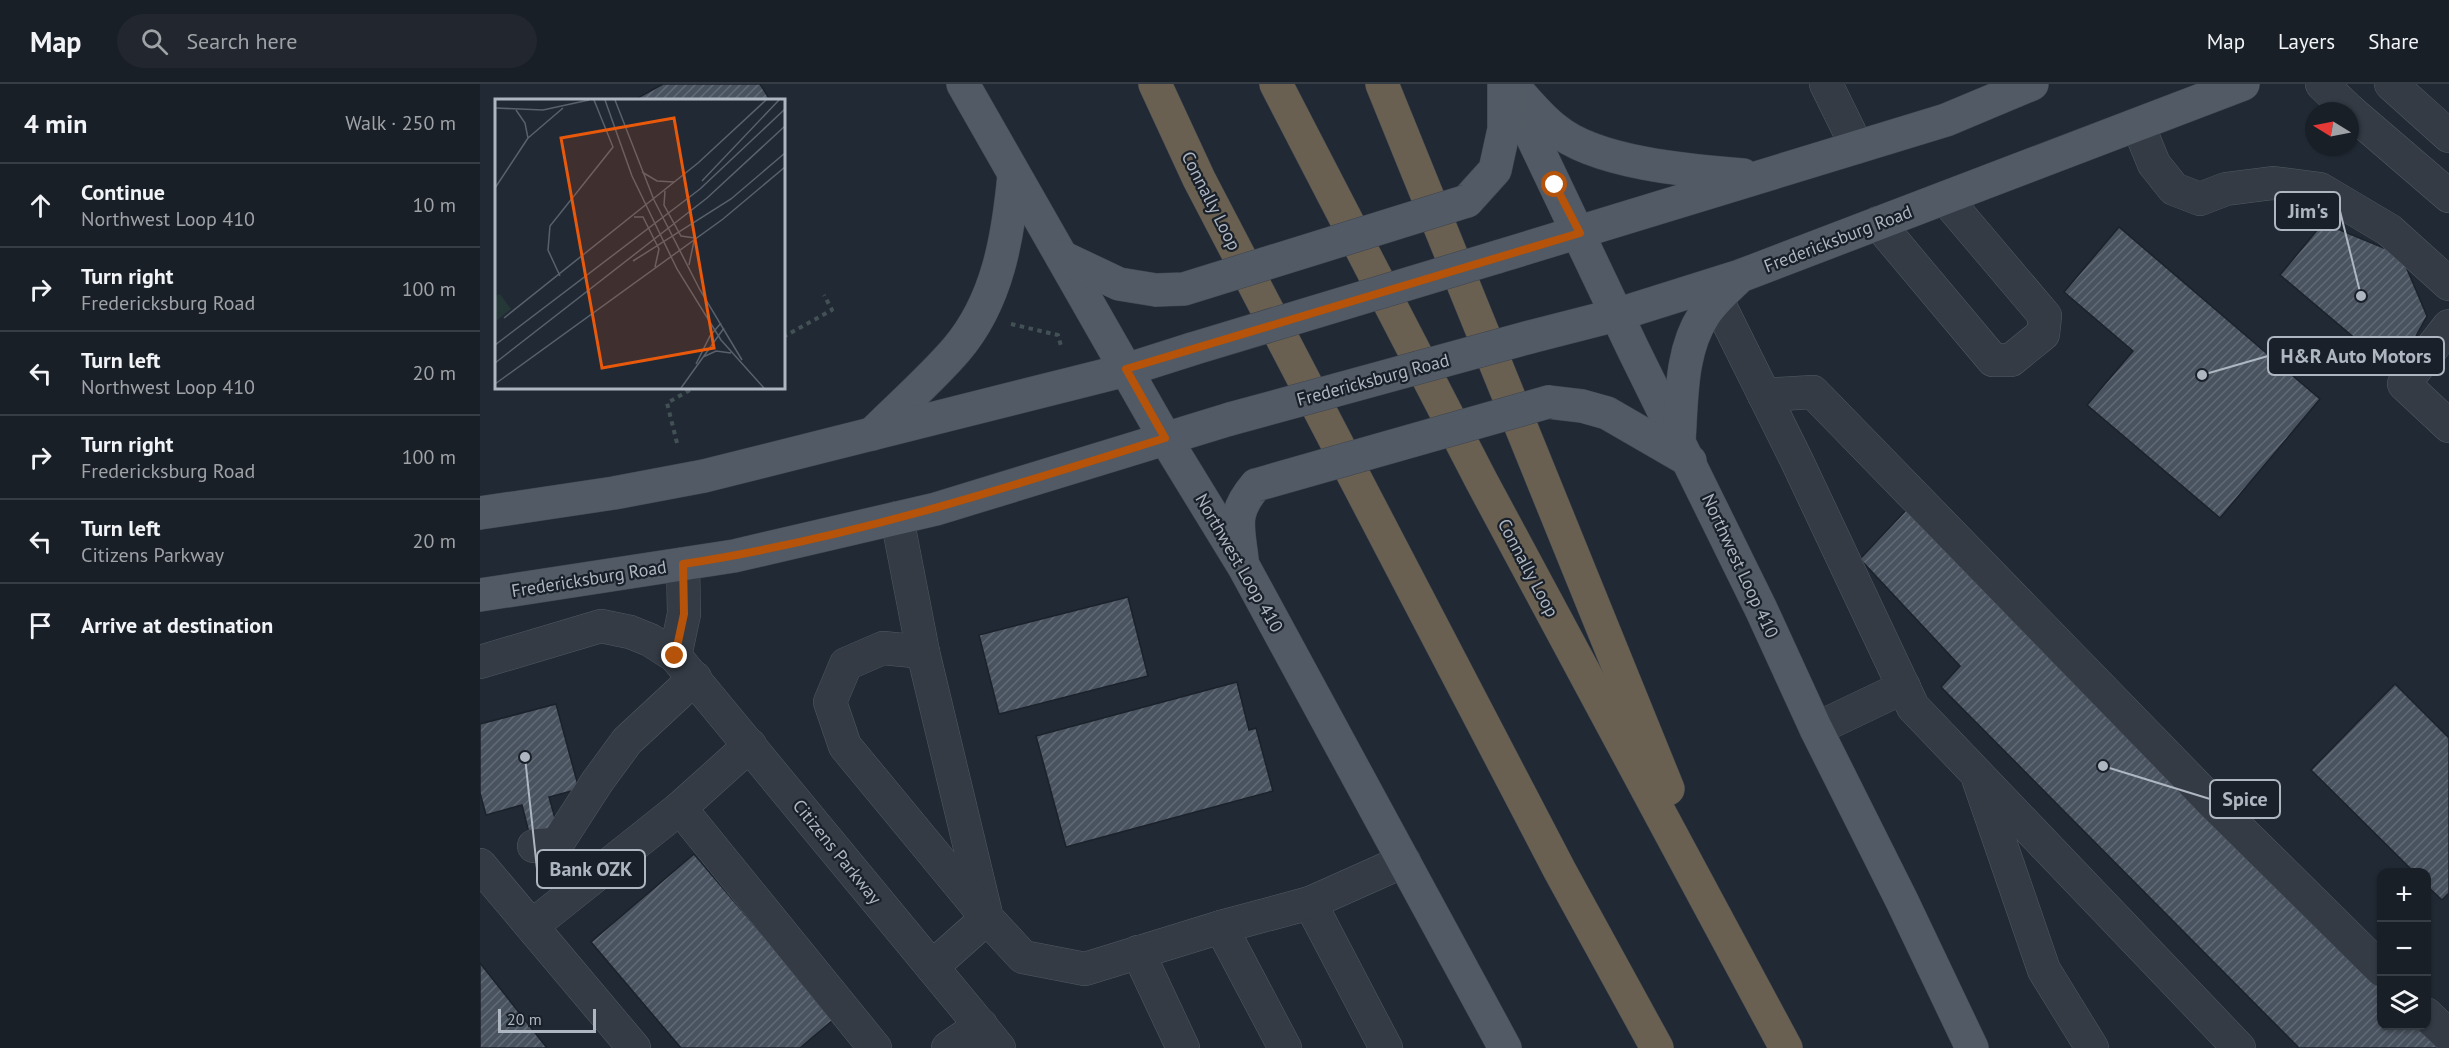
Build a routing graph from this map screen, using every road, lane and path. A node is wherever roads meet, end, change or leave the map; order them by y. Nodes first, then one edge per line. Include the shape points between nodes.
1 (963, 84) edge
2 (1135, 84) edge
3 (1155, 84) edge
4 (1276, 84) edge
5 (1382, 84) edge
6 (1507, 84) edge
7 (1826, 84) edge
8 (2032, 84) edge
9 (2243, 84) edge
10 (2322, 84) edge
11 (2391, 84) edge
12 (2341, 102) edge
13 (2359, 119) edge
14 (2138, 125) junction
15 (2449, 136) edge
16 (1857, 147) junction
17 (1014, 175) junction
18 (1760, 177) junction
19 (1199, 179) junction
20 (2449, 196) edge
21 (1945, 198) junction
22 (1878, 223) junction
23 (1580, 233) junction
24 (1062, 257) junction
25 (1740, 276) junction
26 (2449, 284) edge
27 (824, 295) dead end
28 (1717, 300) junction
29 (1616, 315) junction
30 (1004, 322) dead end
31 (2449, 326) edge
32 (1064, 330) dead end
33 (1058, 335) junction
34 (784, 336) edge
35 (1061, 346) dead end
36 (1126, 369) junction
37 (693, 388) edge
38 (1764, 395) junction
39 (2449, 426) edge
40 (872, 434) junction
41 (1165, 438) junction
42 (677, 443) dead end
43 (1685, 451) junction
44 (480, 513) edge
45 (897, 518) junction
46 (683, 564) junction
47 (1244, 567) junction
48 (480, 595) edge
49 (923, 652) junction
50 (480, 662) edge
51 (685, 667) junction
52 (1904, 687) junction
53 (1816, 729) junction
54 (750, 745) junction
55 (1976, 772) junction
56 (680, 808) junction
57 (534, 846) dead end
58 (1404, 861) junction
59 (480, 865) edge
60 (1310, 903) junction
61 (987, 918) junction
62 (532, 926) junction
63 (1221, 927) junction
64 (1734, 951) junction
65 (1138, 952) junction
66 (2377, 965) edge
67 (932, 966) junction
68 (2431, 1018) edge
69 (990, 1036) edge
70 (2449, 1036) edge
71 (634, 1048) edge
72 (875, 1048) edge
73 (948, 1048) edge
74 (1183, 1048) edge
75 (1285, 1048) edge
76 (1386, 1048) edge
77 (1505, 1048) edge
78 (1657, 1048) edge
79 (1786, 1048) edge
80 (1972, 1048) edge
81 (2092, 1048) edge
82 (2239, 1048) edge

1 - 17 main road, Northwest Loop 410
2 - 19 highway
3 - 19 highway, Connally Loop
4 - 64 highway, Connally Loop via 1482,482
5 - 64 highway
6 - 18 main road via 1556,130 1585,147 1691,171
6 - 23 main road, Northwest Loop 410
6 - 24 main road, bridge via 1504,129 1495,170 1467,201 1184,289 1141,290
7 - 16 street
8 - 16 main road via 1946,120
9 - 14 main road, Fredericksburg Road
10 - 12 street
11 - 15 street
13 - 20 street
14 - 21 main road, Fredericksburg Road
14 - 26 street via 2154,165 2174,189 2200,199 2226,189 2273,183 2319,189 2389,230
16 - 18 main road
17 - 24 main road, Northwest Loop 410
17 - 40 main road via 1009,231 997,276 977,318 958,348
18 - 23 main road
19 - 78 highway, Connally Loop via 1554,860
21 - 22 main road, Fredericksburg Road
21 - 22 street via 2045,316 2043,334 2011,360 1993,360
22 - 25 main road, Fredericksburg Road
23 - 29 main road, Northwest Loop 410
23 - 36 main road, bridge
24 - 36 main road, Northwest Loop 410
25 - 28 main road
25 - 29 main road, Fredericksburg Road
27 - 34 path via 831,310
28 - 38 street
28 - 43 main road via 1704,315 1686,363
29 - 41 main road, Fredericksburg Road, bridge
29 - 43 main road, Northwest Loop 410
30 - 33 path
31 - 39 street via 2404,384
32 - 33 path
33 - 35 path
36 - 40 main road
36 - 41 main road, Northwest Loop 410
37 - 42 path via 667,403
38 - 52 street
38 - 66 street via 1813,392 2214,804
40 - 44 main road via 704,476 614,494
41 - 45 main road, Fredericksburg Road
41 - 47 main road, Northwest Loop 410
43 - 47 main road, bridge via 1607,413 1548,402 1256,485 1241,503 1237,523
43 - 53 main road, Northwest Loop 410
45 - 46 main road, Fredericksburg Road
45 - 49 street
46 - 48 main road, Fredericksburg Road
46 - 51 street
47 - 58 main road, Northwest Loop 410
49 - 61 street
49 - 61 street via 884,648 846,664 830,702 845,746
50 - 51 street, Citizens Parkway via 601,626 650,640
51 - 54 street, Citizens Parkway
51 - 57 street via 597,782 557,844
52 - 53 street
52 - 55 street via 1912,706
53 - 80 main road, Northwest Loop 410
54 - 56 street
54 - 67 street, Citizens Parkway
55 - 81 street via 2044,970
55 - 82 street
56 - 62 street
56 - 72 street
58 - 60 street
58 - 77 main road, Northwest Loop 410
59 - 62 street
60 - 63 street
60 - 76 street
61 - 65 street via 1023,957 1085,969
61 - 67 street
62 - 71 street
63 - 65 street
63 - 75 street
64 - 79 highway, Connally Loop
65 - 74 street
67 - 69 street, Citizens Parkway
68 - 70 street
69 - 73 street

